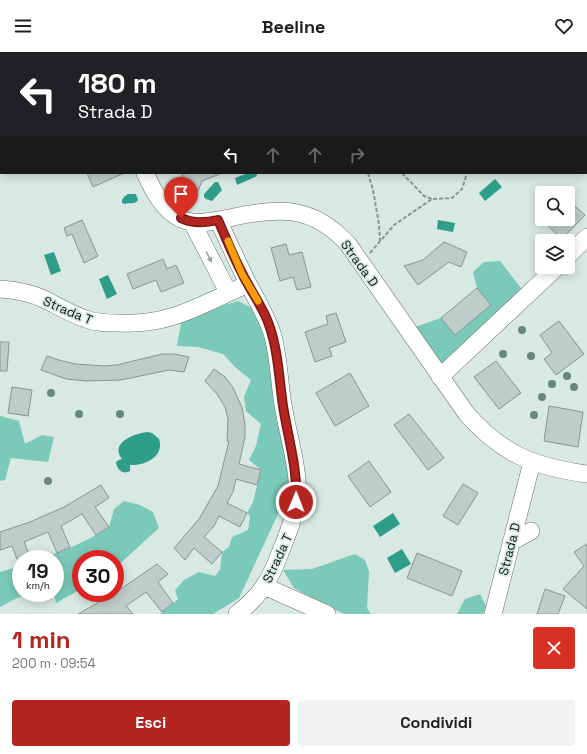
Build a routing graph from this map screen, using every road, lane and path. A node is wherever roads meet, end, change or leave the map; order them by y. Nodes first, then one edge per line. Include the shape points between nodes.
1 (145, 174) edge
2 (368, 174) edge
3 (403, 174) edge
4 (467, 174) edge
5 (432, 199) junction
6 (218, 220) junction
7 (192, 222) junction
8 (587, 237) edge
9 (380, 242) junction
10 (575, 249) edge
11 (360, 261) junction
12 (550, 274) edge
13 (248, 284) junction
14 (0, 289) edge
15 (228, 292) junction
16 (440, 377) junction
17 (532, 462) junction
18 (587, 474) edge
19 (531, 531) dead end
20 (511, 542) junction
21 (264, 586) junction
22 (237, 614) edge
23 (327, 614) edge
24 (493, 614) edge

1 - 7 street, Strada D via 162,203 177,216
2 - 9 path via 374,190
3 - 5 path via 424,196
4 - 5 path via 462,189 452,198
5 - 9 path via 394,225
6 - 7 street, Strada D
6 - 11 street, Strada D via 262,211 279,210 302,214 334,230
6 - 13 street, Strada T
7 -> 15 street
8 - 10 street
9 - 11 path
11 - 16 street, Strada D
12 - 16 street
13 - 15 street, Strada T
13 - 21 street, Strada T via 272,334 297,479 292,525
14 - 15 street, Strada T via 32,295 87,320 123,324 166,319 188,312
16 - 17 street, Strada D via 466,413 486,434 511,452
17 - 18 street, Strada D via 550,468
17 - 20 street, Strada D
19 - 20 street
20 - 24 street, Strada D
21 - 22 street, Strada T
21 - 23 street

